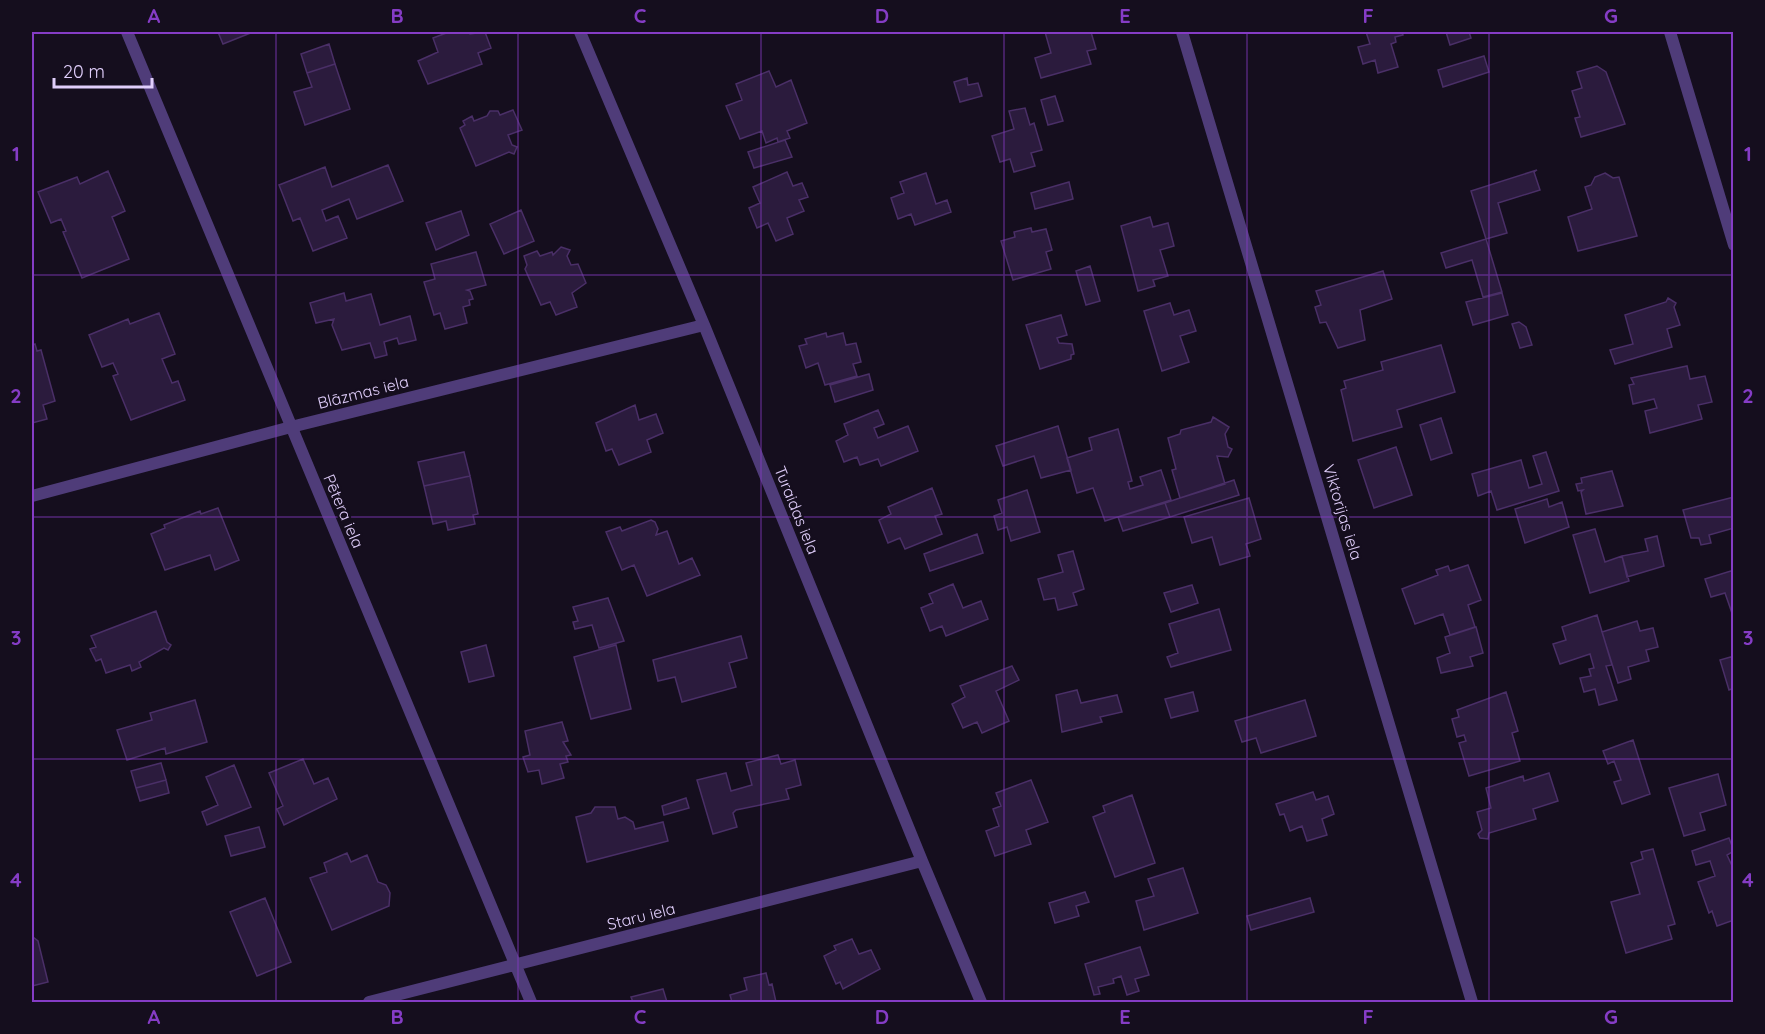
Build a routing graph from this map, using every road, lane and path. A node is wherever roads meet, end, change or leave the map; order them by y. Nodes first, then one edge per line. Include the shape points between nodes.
1 (127, 32) edge
2 (580, 32) edge
3 (1182, 32) edge
4 (1670, 32) edge
5 (1734, 245) edge
6 (704, 325) junction
7 (291, 427) junction
8 (32, 496) edge
9 (922, 861) junction
10 (514, 966) junction
11 (369, 1002) edge
12 (531, 1002) edge
13 (981, 1002) edge
14 (1473, 1002) edge

1 - 7 street, Pētera iela
2 - 6 street, Turaidas iela
3 - 14 street, Viktorijas iela
4 - 5 street
6 - 7 street, Blāzmas iela
6 - 9 street, Turaidas iela
7 - 8 street, Blāzmas iela
7 - 10 street, Pētera iela
9 - 10 street, Staru iela
9 - 13 street, Turaidas iela
10 - 11 street, Staru iela
10 - 12 street, Pētera iela

